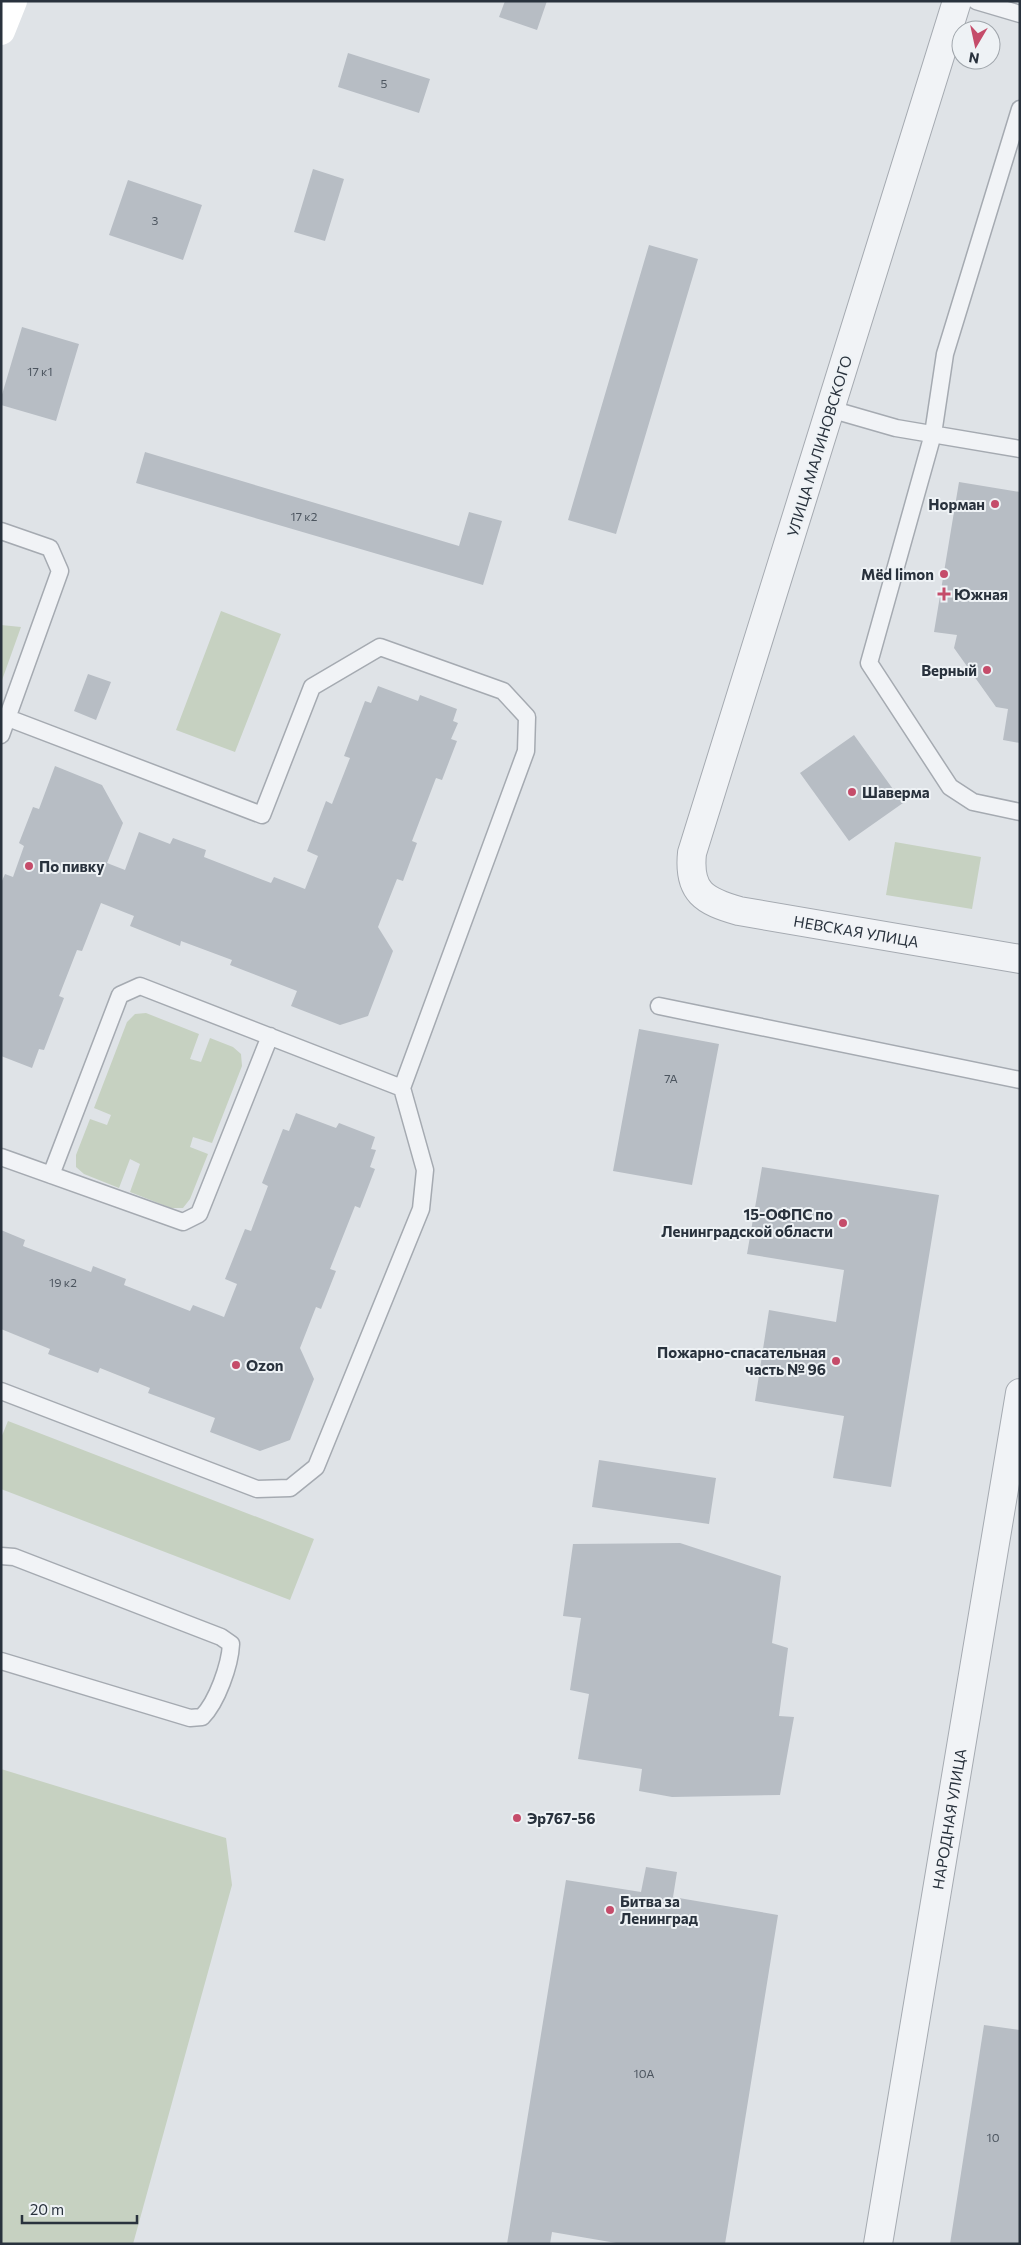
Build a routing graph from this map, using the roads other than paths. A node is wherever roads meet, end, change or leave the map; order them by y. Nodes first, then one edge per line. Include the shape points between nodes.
1 (13, 1) edge
2 (957, 1) edge
3 (976, 1) edge
4 (1020, 14) edge
5 (1, 31) edge
6 (1020, 109) edge
7 (830, 409) junction
8 (932, 434) junction
9 (1020, 448) edge
10 (1, 531) edge
11 (8, 718) junction
12 (1, 735) edge
13 (1020, 812) edge
14 (698, 891) joint
15 (1020, 959) edge
16 (659, 1006) dead end
17 (270, 1036) junction
18 (1020, 1080) edge
19 (402, 1088) junction
20 (1, 1157) edge
21 (51, 1175) junction
22 (1, 1391) edge
23 (1020, 1393) edge
24 (1, 1556) edge
25 (1, 1661) edge
26 (878, 2244) edge

1 - 5 main road
2 - 7 street, УЛИЦА МАЛИНОВСКОГО
3 - 4 lane
6 - 8 lane via 945,354
7 - 8 lane via 896,428
7 - 14 street, УЛИЦА МАЛИНОВСКОГО via 692,853 690,871
8 - 9 lane
8 - 13 lane via 869,663 950,787 973,802
10 - 11 lane via 50,548 60,571
11 - 12 lane
11 - 19 lane via 262,815 312,687 380,647 503,691 527,717 526,751
14 - 15 street, НЕВСКАЯ УЛИЦА via 718,905 739,911
16 - 18 lane
17 - 19 lane
17 - 21 lane via 199,1214 183,1222
17 - 21 lane via 140,986 120,995
19 - 22 lane via 425,1170 421,1209 316,1467 290,1488 257,1489
20 - 21 lane
23 - 26 street, НАРОДНАЯ УЛИЦА
24 - 25 lane via 14,1557 222,1636 231,1644 230,1657 210,1709 202,1717 190,1718

